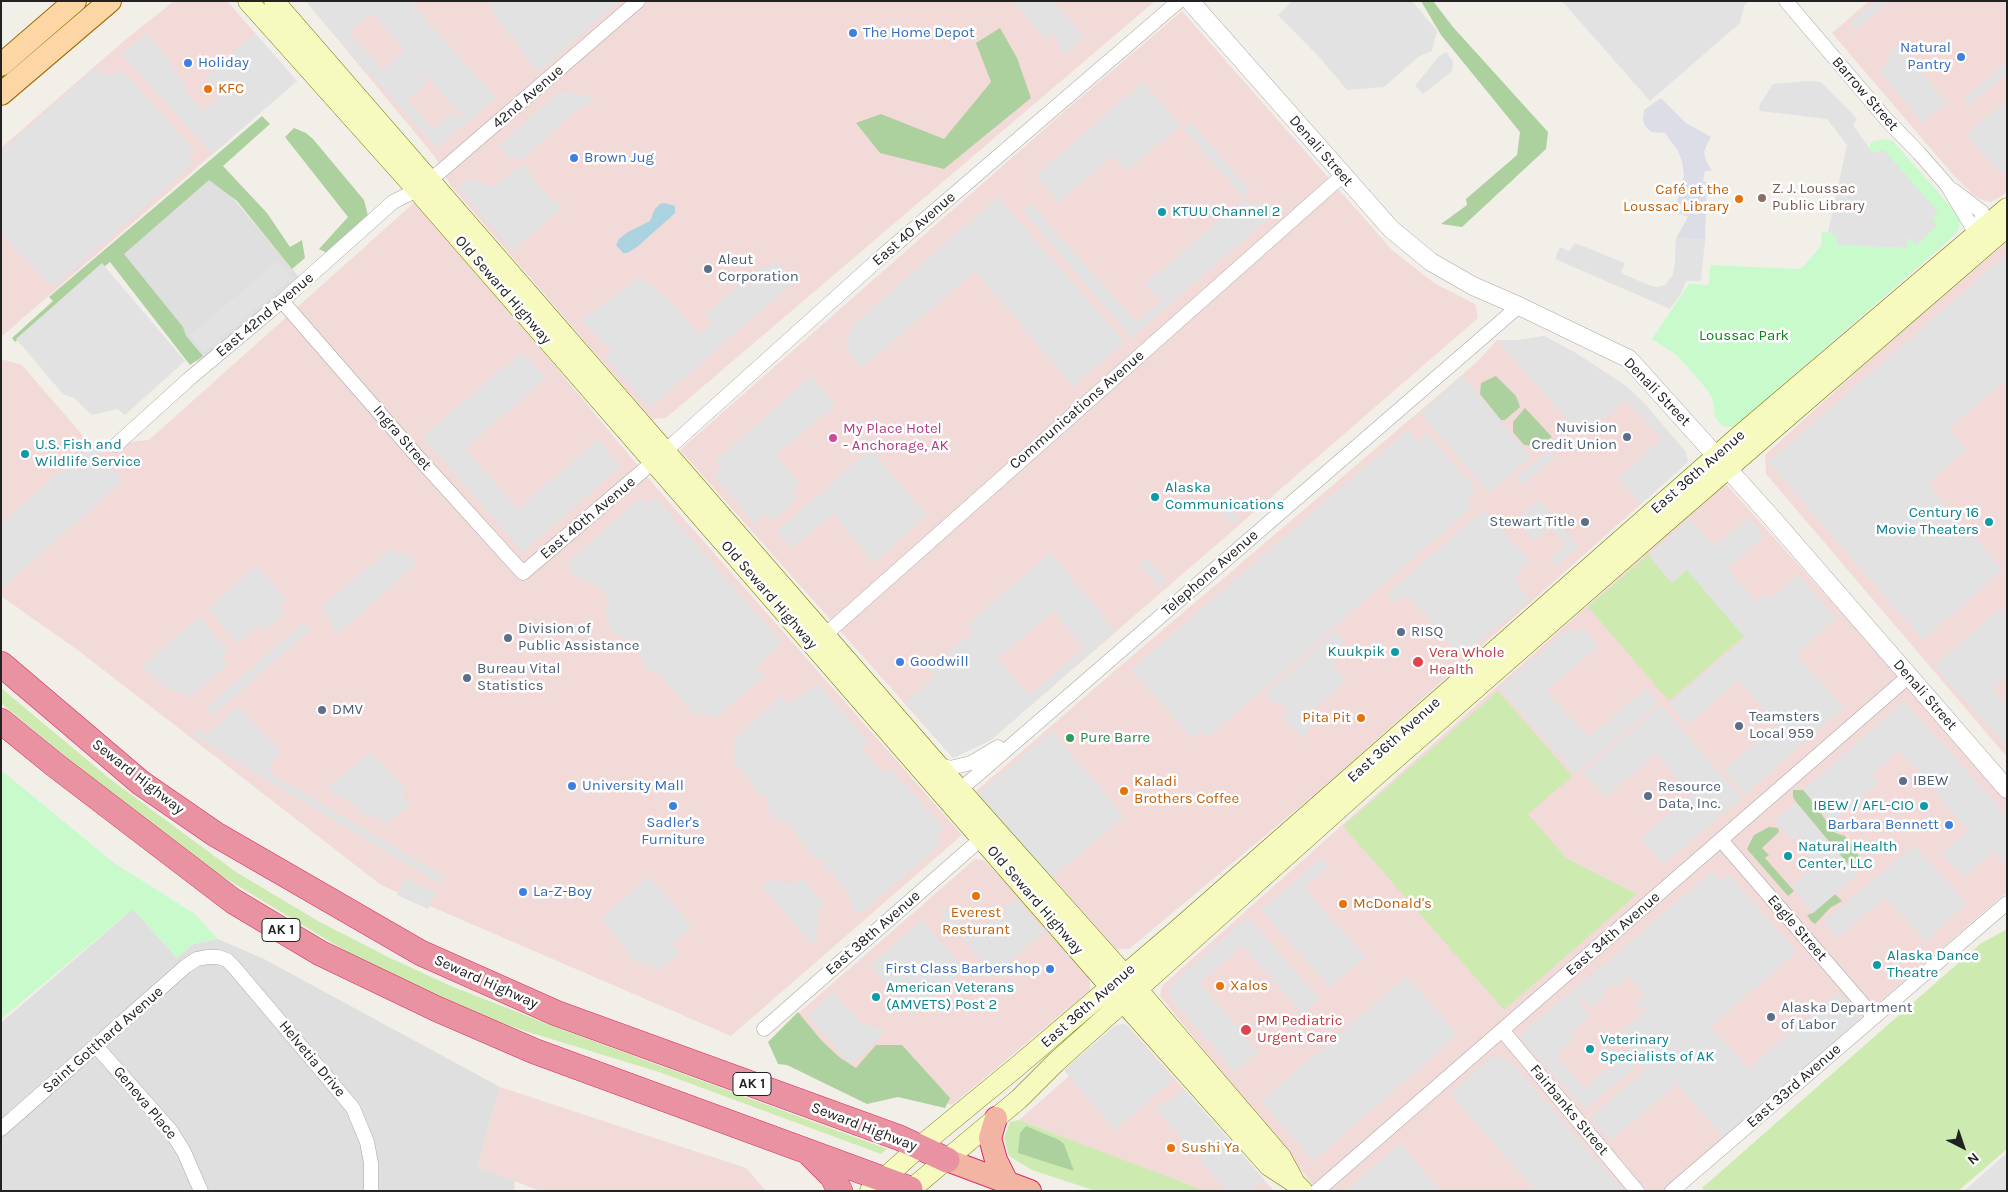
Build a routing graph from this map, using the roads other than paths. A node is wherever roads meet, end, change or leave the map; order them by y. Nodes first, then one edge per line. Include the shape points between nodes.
1 (74, 1) edge
2 (110, 1) edge
3 (248, 1) edge
4 (274, 1) edge
5 (638, 1) edge
6 (1179, 1) edge
7 (1190, 1) edge
8 (1786, 1) edge
9 (1, 65) edge
10 (1, 94) edge
11 (1342, 176) junction
12 (423, 185) junction
13 (2007, 208) edge
14 (1991, 231) edge
15 (282, 301) junction
16 (1520, 306) junction
17 (116, 445) dead end
18 (659, 456) junction
19 (1723, 462) junction
20 (523, 573) joint
21 (819, 639) junction
22 (1, 646) edge
23 (1, 664) edge
24 (1909, 676) junction
25 (1, 721) edge
26 (1409, 726) junction
27 (1, 728) edge
28 (897, 740) junction
29 (1013, 743) junction
30 (937, 764) junction
31 (55, 765) junction
32 (141, 783) junction
33 (961, 789) junction
34 (2007, 789) edge
35 (1342, 806) junction
36 (982, 838) junction
37 (1721, 840) junction
38 (2007, 903) edge
39 (208, 957) joint
40 (1124, 988) junction
41 (1874, 1017) junction
42 (764, 1029) dead end
43 (1502, 1030) junction
44 (96, 1046) junction
45 (996, 1118) junction
46 (1, 1128) edge
47 (918, 1148) junction
48 (808, 1152) junction
49 (947, 1160) junction
50 (1007, 1182) junction
51 (877, 1185) edge
52 (1299, 1187) edge
53 (911, 1190) edge
54 (201, 1191) edge
55 (371, 1191) edge
56 (840, 1191) edge
57 (1030, 1191) edge
58 (1317, 1191) edge
59 (1637, 1191) edge
60 (1672, 1191) edge

1 - 9 main road
2 - 10 main road
3 - 12 main road, Old Seward Highway
4 - 12 main road, Old Seward Highway
5 - 12 street, 42nd Avenue
6 - 18 street, East 40 Avenue via 881,257
7 - 11 street, Denali Street
8 - 14 street, Barrow Street via 1886,119 1947,184 1972,227
11 - 16 street, Denali Street via 1390,229 1431,262 1473,286
11 - 21 street, Communications Avenue
12 - 15 street, East 42nd Avenue via 393,202
12 - 18 main road, Old Seward Highway
13 - 14 main road, East 36th Avenue
14 - 19 main road, East 36th Avenue
15 - 17 street, East 42nd Avenue
15 - 20 street, Ingra Street
16 - 19 street, Denali Street via 1629,359
16 - 29 street, Telephone Avenue
18 - 20 street, East 40th Avenue
18 - 21 main road, Old Seward Highway
19 - 24 street, Denali Street
19 - 26 main road, East 36th Avenue
19 - 35 main road, East 36th Avenue
21 - 28 main road, Old Seward Highway
21 - 30 main road, Old Seward Highway
22 - 32 highway
23 - 32 highway, Seward Highway / AK 1
24 - 34 street, Denali Street
24 - 37 street, East 34th Avenue
25 - 31 highway, AK 1
26 - 35 main road via 1408,735 1347,791
26 - 40 main road, East 36th Avenue
27 - 31 highway
28 - 33 main road via 922,760 943,784
28 - 36 main road, Old Seward Highway
29 - 30 street, Telephone Avenue via 1003,744 971,764 950,768
29 - 33 street, Telephone Avenue
30 - 33 main road, Old Seward Highway
31 - 48 highway, AK 1 via 232,901 320,953 436,1009 534,1050
32 - 47 highway, Seward Highway / AK 1 via 215,834 422,953 556,1013 900,1138
33 - 40 main road, Old Seward Highway
35 - 40 main road, East 36th Avenue
36 - 40 main road, Old Seward Highway
36 - 42 street, East 38th Avenue
37 - 41 street, Eagle Street
37 - 43 street, East 34th Avenue
38 - 41 street, East 33rd Avenue
39 - 44 street, Saint Gotthard Avenue via 186,966
39 - 55 street, Helvetia Drive via 226,960 234,967 353,1108 367,1142
40 - 45 main road, East 36th Avenue
40 - 47 main road, East 36th Avenue
40 - 52 main road, Old Seward Highway via 1281,1156
41 - 60 street, East 33rd Avenue
43 - 58 street, East 34th Avenue
43 - 59 street, Fairbanks Street
44 - 46 street, Saint Gotthard Avenue
44 - 54 street, Geneva Place via 171,1131
45 - 49 main road, East 36th Avenue
45 - 50 highway via 990,1138
47 - 49 highway, Seward Highway / AK 1
47 - 51 main road, East 36th Avenue
48 - 51 highway, AK 1
48 - 56 highway via 832,1176
49 - 50 highway, Seward Highway / AK 1
49 - 53 main road, East 36th Avenue
50 - 57 highway, Seward Highway / AK 1
51 - 53 highway, AK 1

